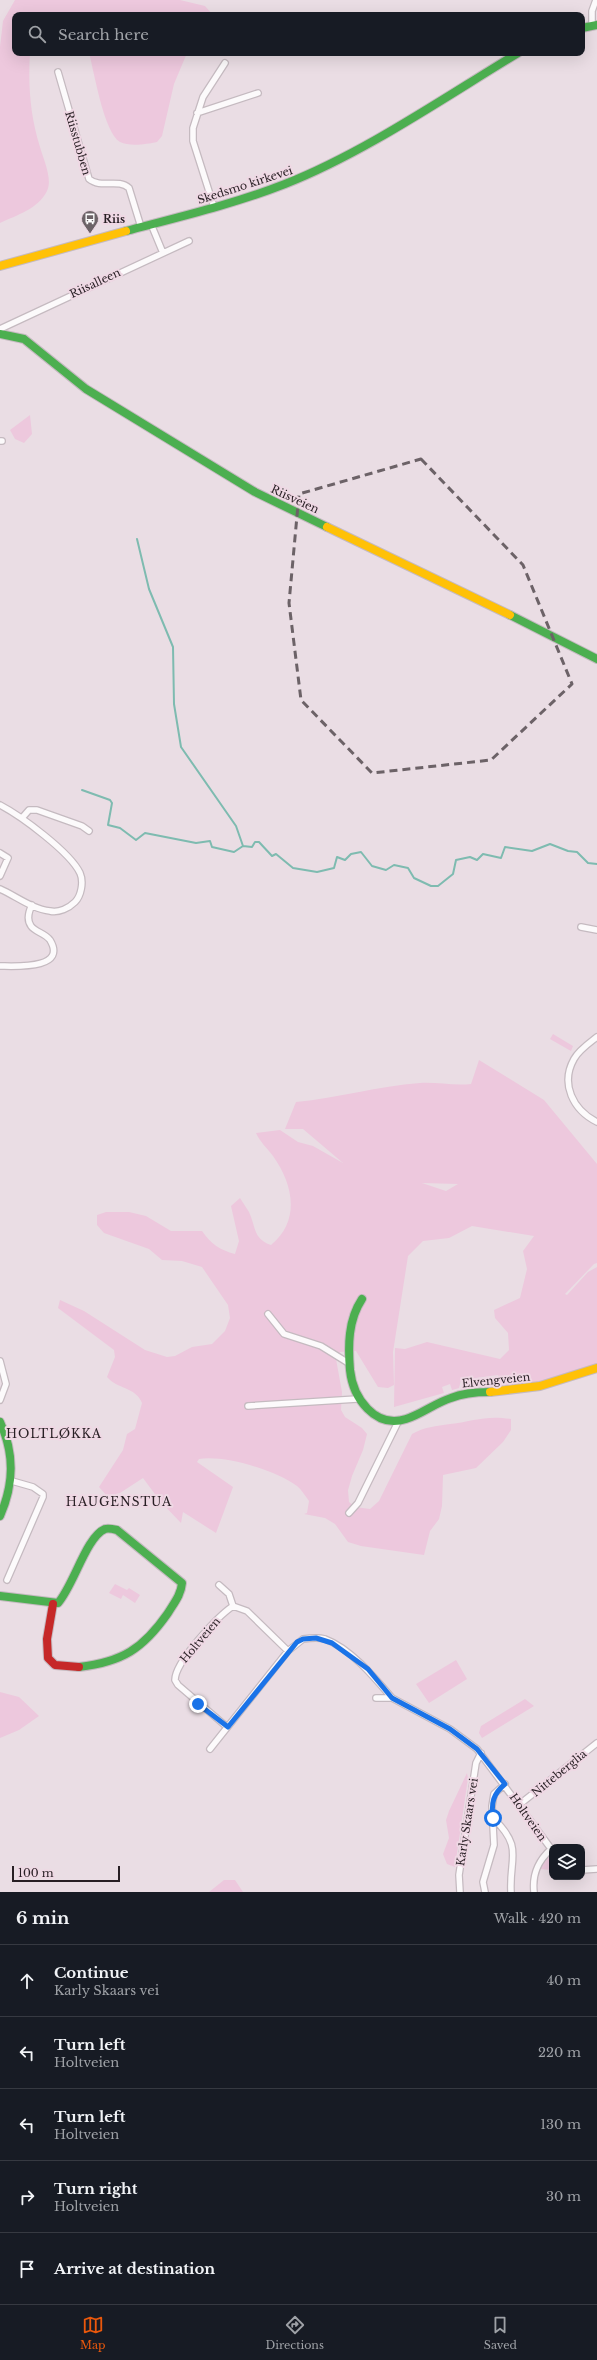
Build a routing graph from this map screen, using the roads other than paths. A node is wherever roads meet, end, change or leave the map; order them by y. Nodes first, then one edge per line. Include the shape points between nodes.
1 (596, 0) edge
2 (594, 26) edge
3 (513, 56) edge
4 (225, 64) dead end
5 (58, 72) dead end
6 (258, 93) dead end
7 (198, 112) junction
8 (214, 207) junction
9 (151, 224) junction
10 (141, 227) junction
11 (188, 241) dead end
12 (162, 253) junction
13 (0, 266) edge
14 (0, 329) edge
15 (0, 334) edge
16 (597, 659) edge
17 (0, 805) edge
18 (22, 818) junction
19 (90, 831) dead end
20 (0, 853) edge
21 (0, 876) edge
22 (0, 889) edge
23 (32, 905) junction
24 (581, 927) dead end
25 (597, 930) edge
26 (0, 966) edge
27 (597, 1037) edge
28 (597, 1122) edge
29 (362, 1299) dead end
30 (268, 1314) dead end
31 (0, 1361) edge
32 (350, 1364) junction
33 (597, 1368) edge
34 (357, 1399) junction
35 (0, 1400) edge
36 (248, 1406) dead end
37 (399, 1420) junction
38 (0, 1422) edge
39 (12, 1481) junction
40 (349, 1513) dead end
41 (0, 1516) edge
42 (7, 1580) dead end
43 (219, 1585) dead end
44 (0, 1596) edge
45 (53, 1604) junction
46 (233, 1606) junction
47 (288, 1651) junction
48 (376, 1698) dead end
49 (392, 1698) junction
50 (228, 1727) junction
51 (597, 1743) edge
52 (210, 1749) dead end
53 (481, 1753) junction
54 (505, 1784) junction
55 (520, 1804) junction
56 (493, 1818) junction
57 (549, 1845) edge
58 (549, 1852) edge
59 (597, 1869) edge
60 (585, 1870) edge
61 (460, 1892) edge
62 (485, 1892) edge
63 (511, 1892) edge
64 (534, 1892) edge

1 - 2 street via 592,11
3 - 8 main road, Skedsmo kirkevei via 319,169 273,189
4 - 7 street via 203,97
5 - 10 street, Riisstubben via 89,179 94,183 124,184 129,188
6 - 7 street
7 - 8 street via 193,128 193,141
8 - 9 main road, Skedsmo kirkevei
9 - 10 main road, Skedsmo kirkevei
9 - 12 street
10 - 13 main road, Skedsmo kirkevei
11 - 12 street, Riisalleen
12 - 14 street, Riisalleen
15 - 16 main road, Riisveien via 24,339 86,389 255,492
17 - 18 street
18 - 19 street via 29,810 37,810
18 - 23 street via 71,860 81,874 82,882 78,899 70,906 51,912
20 - 21 street via 8,858
22 - 23 street
23 - 26 street via 28,919 31,926 51,941 53,950 50,958 42,964
24 - 25 street
27 - 28 street via 584,1046 574,1059 569,1085 579,1112
29 - 32 main road via 351,1331
30 - 32 street via 284,1334 321,1346
31 - 35 street via 6,1384
32 - 34 main road
33 - 37 main road, Elvengveien via 529,1389 451,1397
34 - 36 street
34 - 37 main road via 373,1412 388,1419
37 - 40 street via 358,1503
38 - 39 main road via 10,1446
39 - 41 main road via 8,1499
39 - 42 street via 33,1487 43,1494 43,1497
43 - 46 street via 229,1594
44 - 45 main road
45 - 45 main road via 48,1657 51,1662 62,1667 86,1668 144,1644 178,1598 182,1582 117,1530 100,1528 93,1537 68,1593
46 - 47 street via 247,1611
46 - 50 street, Holtveien via 222,1614 178,1666 175,1673 178,1686
47 - 49 street, Holtveien via 303,1639 324,1639 368,1669
47 - 50 street, Holtveien
48 - 49 street, Holtveien
49 - 53 street, Holtveien via 450,1729
50 - 52 street, Holtveien
51 - 55 street, Nitteberglia
53 - 54 street, Holtveien
53 - 61 street, Karly Skaars vei via 476,1763 460,1868
54 - 55 street, Holtveien
54 - 56 street, Karly Skaars vei via 494,1794
55 - 57 street, Holtveien
56 - 62 street, Karly Skaars vei via 494,1845 483,1882
56 - 63 street via 509,1839 514,1852
58 - 64 street via 537,1868 533,1880
59 - 60 street

